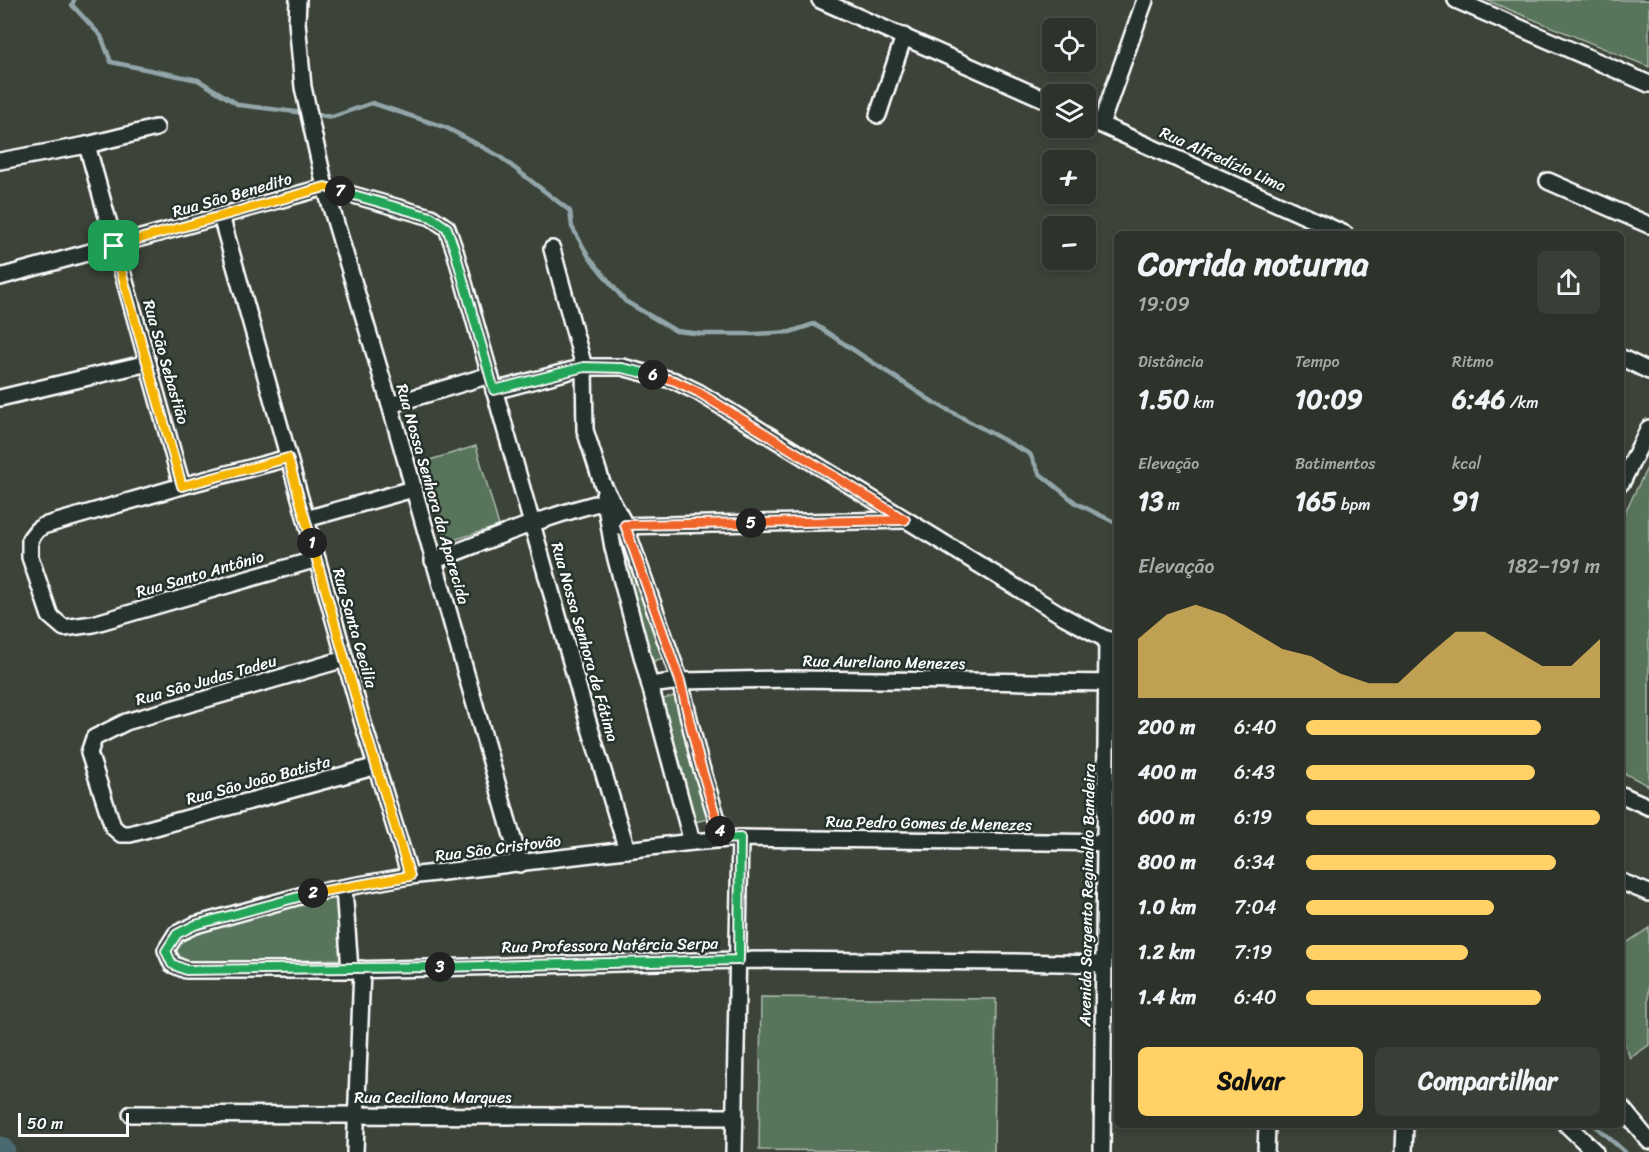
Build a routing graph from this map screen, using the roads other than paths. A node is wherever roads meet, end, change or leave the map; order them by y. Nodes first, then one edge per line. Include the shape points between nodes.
1 (298, 0) edge
2 (820, 0) edge
3 (1145, 0) edge
4 (1456, 0) edge
5 (904, 36) junction
6 (1649, 84) edge
7 (1042, 98) edge
8 (878, 115) dead end
9 (1096, 122) edge
10 (1101, 124) junction
11 (156, 128) dead end
12 (87, 145) junction
13 (0, 161) edge
14 (1548, 181) dead end
15 (325, 187) junction
16 (221, 216) junction
17 (1649, 225) edge
18 (1338, 231) edge
19 (114, 246) junction
20 (552, 249) dead end
21 (0, 277) edge
22 (1624, 359) edge
23 (148, 363) junction
24 (584, 367) junction
25 (1649, 370) edge
26 (490, 375) junction
27 (494, 390) junction
28 (0, 398) edge
29 (390, 405) junction
30 (1649, 428) edge
31 (288, 458) junction
32 (1624, 478) edge
33 (182, 486) junction
34 (413, 489) junction
35 (608, 501) junction
36 (306, 519) junction
37 (905, 520) junction
38 (532, 523) junction
39 (625, 525) junction
40 (608, 528) junction
41 (317, 559) junction
42 (434, 561) junction
43 (1112, 642) edge
44 (345, 658) junction
45 (680, 681) junction
46 (1112, 683) edge
47 (650, 685) junction
48 (89, 753) joint
49 (377, 766) junction
50 (1624, 796) edge
51 (1649, 807) edge
52 (740, 838) junction
53 (723, 839) junction
54 (692, 842) junction
55 (1112, 843) edge
56 (627, 850) junction
57 (520, 864) junction
58 (410, 876) junction
59 (1624, 883) edge
60 (344, 888) junction
61 (1649, 893) edge
62 (167, 948) joint
63 (739, 960) junction
64 (1104, 964) junction
65 (356, 969) junction
66 (1624, 1110) edge
67 (131, 1114) dead end
68 (356, 1114) junction
69 (734, 1117) junction
70 (1267, 1128) edge
71 (1405, 1128) edge
72 (1570, 1128) edge
73 (1649, 1141) edge
74 (355, 1152) edge
75 (734, 1152) edge
76 (1102, 1152) edge
77 (1266, 1152) edge
78 (1404, 1152) edge
79 (1595, 1152) edge

1 - 15 street, Rua Nossa Senhora da Aparecida via 303,87
2 - 5 street
3 - 10 street
4 - 6 street
5 - 7 street
5 - 8 street
9 - 10 street, Rua Alfredízio Lima
10 - 18 street, Rua Alfredízio Lima
11 - 12 street
12 - 13 street
12 - 19 street, Rua São Sebastião
14 - 17 street
15 - 16 street, Rua São Benedito
15 - 26 street, Rua Nossa Senhora de Fátima via 431,217 447,228
15 - 29 street, Rua Nossa Senhora da Aparecida
16 - 19 street, Rua São Benedito
16 - 31 street, Rua Santa Cecilia
19 - 21 street, Rua São Benedito
19 - 23 street, Rua São Sebastião
20 - 24 street
22 - 25 street
23 - 28 street
23 - 33 street, Rua São Sebastião
24 - 27 street
24 - 35 street via 585,430
24 - 37 street via 622,368 675,381
26 - 27 street, Rua Nossa Senhora de Fátima
26 - 29 street
27 - 38 street, Rua Nossa Senhora de Fátima
29 - 34 street, Rua Nossa Senhora da Aparecida
30 - 32 street
31 - 33 street
31 - 36 street, Rua Santa Cecilia
33 - 41 street, Rua Santo Antônio via 43,526 30,539 30,557 50,616 64,628 93,624
34 - 36 street
34 - 42 street, Rua Nossa Senhora da Aparecida
35 - 38 street
35 - 39 street
35 - 40 street
36 - 41 street, Rua Santa Cecilia
37 - 39 street
37 - 43 street
38 - 42 street
38 - 56 street, Rua Nossa Senhora de Fátima
39 - 40 street
39 - 45 street
40 - 47 street
41 - 44 street, Rua Santa Cecilia
42 - 57 street, Rua Nossa Senhora da Aparecida
43 - 46 street, Avenida Sargento Reginaldo Bandeira
44 - 48 street, Rua São Judas Tadeu via 126,723 94,738
44 - 49 street, Rua Santa Cecilia
45 - 46 street, Rua Aureliano Menezes
45 - 47 street, Rua Aureliano Menezes
45 - 53 street
46 - 55 street, Avenida Sargento Reginaldo Bandeira
47 - 54 street
48 - 49 street, Rua São João Batista via 113,827 121,834
49 - 58 street, Rua Santa Cecilia
50 - 51 street
52 - 53 street, Rua São Cristovão
52 - 55 street, Rua Pedro Gomes de Menezes
52 - 63 street
53 - 54 street, Rua São Cristovão
54 - 56 street, Rua São Cristovão
55 - 64 street, Avenida Sargento Reginaldo Bandeira
56 - 57 street, Rua São Cristovão
57 - 58 street, Rua São Cristovão
58 - 60 street, Rua São Cristovão
59 - 61 street
60 - 62 street, Rua São Cristovão via 307,894 195,925 177,934
60 - 65 street
62 - 65 street, Rua Professora Natércia Serpa via 172,964 186,970
63 - 64 street, Rua Professora Natércia Serpa
63 - 65 street, Rua Professora Natércia Serpa
63 - 69 street
64 - 76 street, Avenida Sargento Reginaldo Bandeira
65 - 68 street
66 - 73 street
67 - 68 street, Rua Ceciliano Marques
68 - 69 street, Rua Ceciliano Marques
68 - 74 street
69 - 75 street
70 - 77 street
71 - 78 street
72 - 79 street

